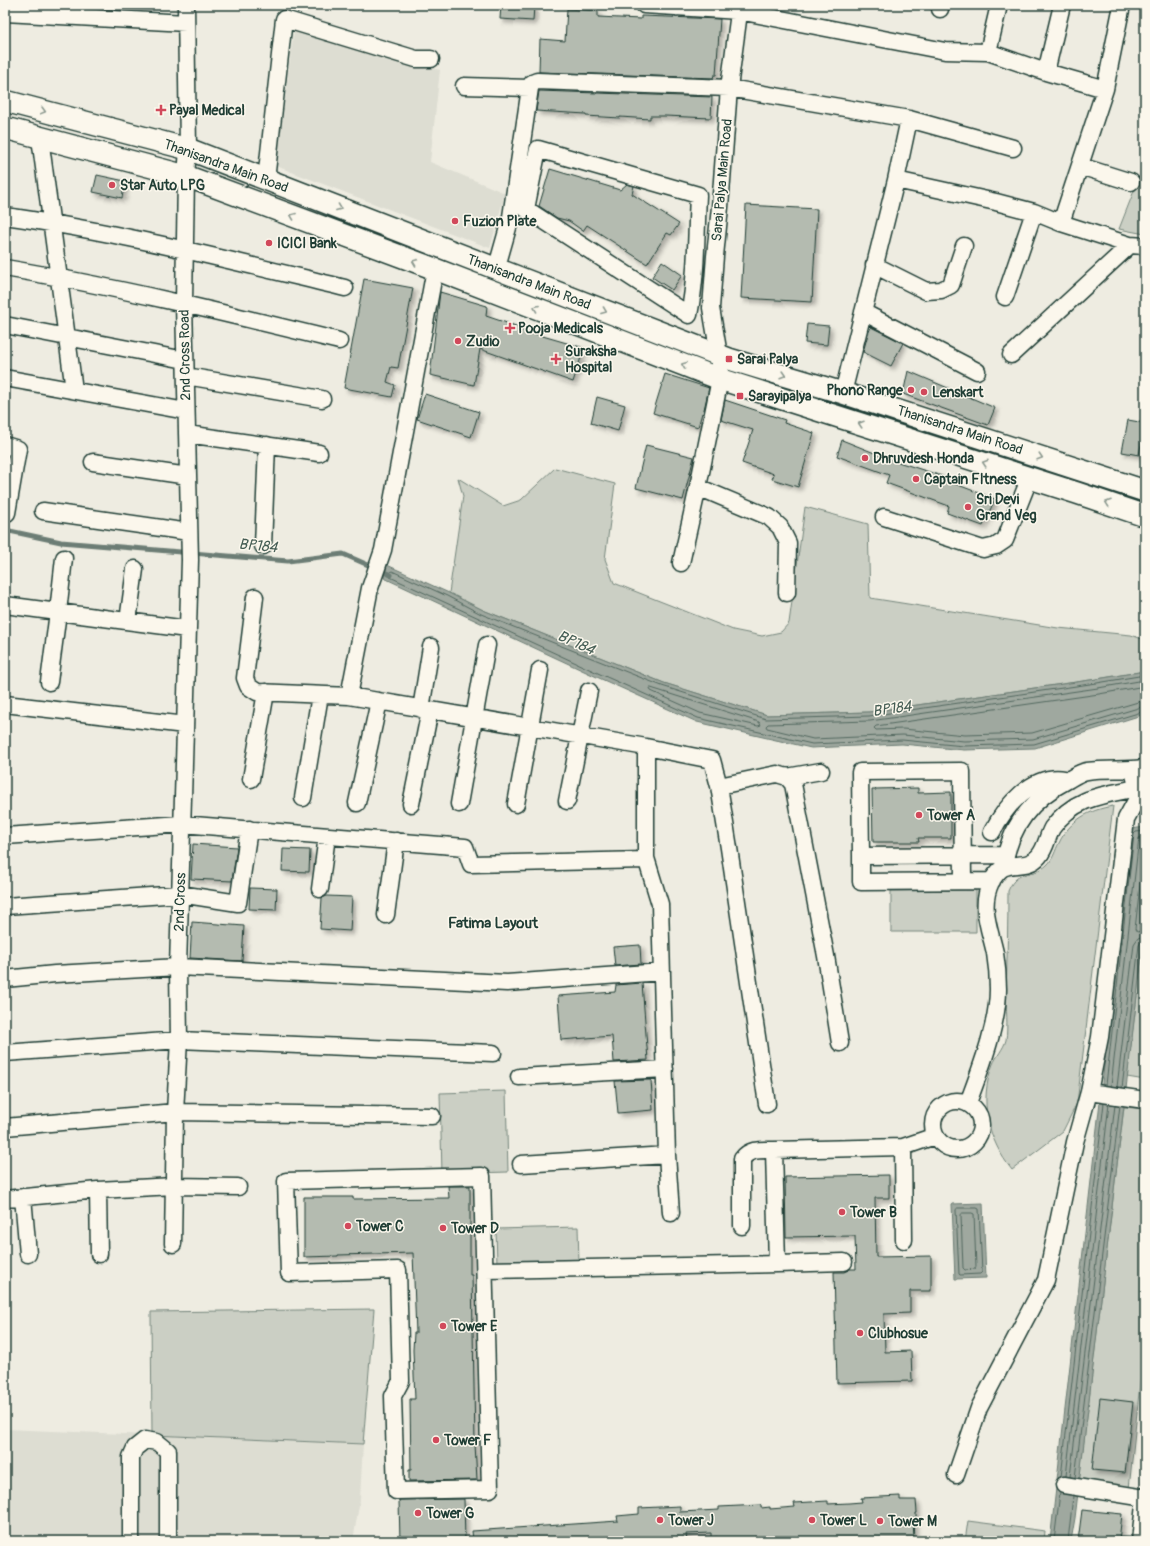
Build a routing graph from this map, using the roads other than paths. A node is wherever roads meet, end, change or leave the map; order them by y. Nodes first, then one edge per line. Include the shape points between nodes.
1 (186, 5) edge
2 (644, 5) edge
3 (999, 5) edge
4 (1062, 5) edge
5 (1122, 5) edge
6 (739, 8) edge
7 (116, 12) edge
8 (5, 13) edge
9 (186, 23) junction
10 (988, 52) junction
11 (431, 59) dead end
12 (1046, 72) junction
13 (464, 86) dead end
14 (530, 88) junction
15 (729, 88) junction
16 (1105, 89) junction
17 (5, 101) edge
18 (909, 119) junction
19 (5, 128) edge
20 (40, 138) junction
21 (1013, 148) dead end
22 (188, 149) junction
23 (1080, 166) junction
24 (186, 176) junction
25 (266, 180) junction
26 (896, 180) junction
27 (1131, 182) dead end
28 (698, 203) junction
29 (720, 207) junction
30 (1034, 212) junction
31 (5, 216) edge
32 (51, 222) junction
33 (1061, 223) junction
34 (964, 246) dead end
35 (1137, 246) edge
36 (184, 249) junction
37 (697, 251) junction
38 (715, 256) junction
39 (874, 265) junction
40 (5, 268) edge
41 (435, 269) junction
42 (496, 270) junction
43 (59, 277) junction
44 (345, 288) dead end
45 (1005, 297) dead end
46 (692, 300) junction
47 (184, 303) junction
48 (711, 308) junction
49 (863, 312) junction
50 (5, 325) edge
51 (67, 336) junction
52 (339, 341) dead end
53 (719, 354) junction
54 (1011, 354) dead end
55 (186, 360) junction
56 (977, 371) dead end
57 (186, 376) junction
58 (5, 378) edge
59 (720, 379) junction
60 (74, 390) junction
61 (844, 393) junction
62 (322, 399) dead end
63 (186, 411) junction
64 (187, 434) junction
65 (5, 445) edge
66 (267, 445) junction
67 (319, 453) dead end
68 (93, 462) dead end
69 (188, 476) junction
70 (1030, 477) junction
71 (698, 487) junction
72 (1145, 491) edge
73 (43, 512) dead end
74 (7, 513) dead end
75 (1145, 516) edge
76 (884, 517) dead end
77 (189, 546) junction
78 (263, 546) dead end
79 (64, 558) dead end
80 (681, 562) dead end
81 (134, 569) dead end
82 (787, 593) dead end
83 (255, 597) dead end
84 (5, 605) edge
85 (58, 612) junction
86 (128, 621) junction
87 (187, 629) junction
88 (487, 645) dead end
89 (431, 647) dead end
90 (540, 670) dead end
91 (49, 682) dead end
92 (589, 691) dead end
93 (266, 692) junction
94 (320, 695) junction
95 (349, 696) junction
96 (379, 702) junction
97 (5, 704) edge
98 (426, 709) junction
99 (474, 718) junction
100 (185, 725) junction
101 (528, 727) junction
102 (580, 735) junction
103 (646, 747) junction
104 (1139, 769) edge
105 (821, 771) dead end
106 (787, 777) junction
107 (251, 779) dead end
108 (1068, 780) junction
109 (719, 786) junction
110 (1140, 793) edge
111 (303, 798) dead end
112 (567, 802) dead end
113 (357, 803) dead end
114 (411, 804) dead end
115 (459, 804) dead end
116 (516, 804) dead end
117 (182, 824) junction
118 (249, 830) junction
119 (992, 832) dead end
120 (5, 836) edge
121 (327, 836) junction
122 (396, 842) junction
123 (861, 856) junction
124 (923, 856) junction
125 (963, 856) junction
126 (646, 860) junction
127 (1004, 862) junction
128 (923, 881) junction
129 (964, 881) junction
130 (992, 881) junction
131 (320, 889) dead end
132 (180, 894) junction
133 (5, 906) edge
134 (386, 915) dead end
135 (178, 967) junction
136 (662, 972) junction
137 (5, 979) edge
138 (179, 1040) junction
139 (840, 1043) dead end
140 (5, 1053) edge
141 (493, 1053) dead end
142 (665, 1069) junction
143 (519, 1077) dead end
144 (1095, 1093) junction
145 (1139, 1099) edge
146 (968, 1103) junction
147 (768, 1104) dead end
148 (175, 1112) junction
149 (432, 1116) dead end
150 (5, 1127) edge
151 (935, 1136) junction
152 (903, 1147) junction
153 (774, 1150) junction
154 (667, 1155) junction
155 (521, 1164) dead end
156 (174, 1186) junction
157 (238, 1187) dead end
158 (98, 1190) junction
159 (23, 1197) junction
160 (5, 1199) edge
161 (671, 1213) dead end
162 (742, 1226) dead end
163 (904, 1240) dead end
164 (173, 1244) dead end
165 (28, 1254) dead end
166 (99, 1254) dead end
167 (844, 1262) dead end
168 (778, 1264) junction
169 (485, 1270) junction
170 (956, 1475) dead end
171 (1064, 1485) dead end
172 (1145, 1497) edge
173 (132, 1541) edge
174 (168, 1541) edge
175 (1140, 1541) edge

1 - 9 street, 2nd Cross Road
2 - 6 street
3 - 10 street
4 - 12 street
5 - 16 street
6 - 10 street via 945,51
6 - 15 street, Sarai Palya Main Road
7 - 8 street
7 - 9 street
9 - 22 street, 2nd Cross Road
10 - 12 street
11 - 25 street via 416,59 284,19
12 - 16 street
13 - 14 street
14 - 15 street via 537,80
14 - 42 street via 511,217
15 - 18 street
15 - 29 street, Sarai Palya Main Road
16 - 23 street
17 -> 22 main road, Thanisandra Main Road
18 - 21 street
18 - 26 street
19 - 20 main road, Thanisandra Main Road
20 - 24 main road, Thanisandra Main Road
20 - 32 street
22 - 24 street, 2nd Cross Road
22 - 25 main road, Thanisandra Main Road
23 - 27 street
23 - 33 street
24 - 36 street, 2nd Cross Road
41 -> 24 main road, Thanisandra Main Road
25 -> 42 main road, Thanisandra Main Road
26 - 30 street
26 - 39 street
28 - 29 street
28 - 37 street
28 - 46 street via 698,195 538,149 526,208 689,315
29 - 38 street, Sarai Palya Main Road
30 - 33 street
30 - 45 street
31 - 32 street
32 - 36 street
32 - 43 street
33 - 35 street
34 - 39 street via 951,285 941,290 926,291
35 - 54 street
36 - 44 street
36 - 47 street, 2nd Cross Road
37 - 38 street
37 - 46 street
38 - 48 street, Sarai Palya Main Road
39 - 49 street
40 - 43 street
59 -> 41 main road, Thanisandra Main Road
41 - 95 street via 383,550 370,588
42 -> 53 main road, Thanisandra Main Road
43 - 47 street
43 - 51 street
46 - 48 street
47 - 52 street
47 - 55 street, 2nd Cross Road
48 - 53 street, Sarai Palya Main Road
49 - 56 street
49 - 61 street
50 - 51 street
51 - 55 street
51 - 60 street
53 - 59 street, Sarai Palya Main Road
53 -> 61 main road, Thanisandra Main Road
55 - 57 street, 2nd Cross Road
57 - 62 street
57 - 63 street, 2nd Cross Road
58 - 60 street
70 -> 59 main road, Thanisandra Main Road
59 - 71 street, Sarai Palya Main Road
60 - 63 street
61 -> 72 main road, Thanisandra Main Road
63 - 64 street, 2nd Cross Road
64 - 66 street
64 - 69 street, 2nd Cross Road
65 - 74 street via 18,449
66 - 67 street
66 - 78 street
68 - 69 street
69 - 77 street, 2nd Cross Road
75 -> 70 main road, Thanisandra Main Road
70 - 76 street via 1005,540 996,546 983,549
71 - 80 street, Sarai Palya Main Road
71 - 82 street via 769,516 780,527 788,543
73 - 77 street
77 - 87 street, 2nd Cross
79 - 85 street
81 - 86 street
83 - 93 street via 245,678 248,686 256,692
84 - 85 street
85 - 86 street
85 - 91 street
86 - 87 street
87 - 100 street, 2nd Cross
88 - 99 street
89 - 98 street
90 - 101 street
92 - 102 street
93 - 94 street
93 - 107 street
94 - 95 street
94 - 111 street
95 - 96 street
96 - 98 street
96 - 113 street
97 - 100 street
98 - 99 street
98 - 114 street
99 - 101 street
99 - 115 street
100 - 117 street, 2nd Cross
101 - 102 street
101 - 116 street
102 - 103 street
102 - 112 street
103 - 109 street via 712,760
103 - 126 street
104 - 108 street via 1085,771
104 - 110 street
105 - 106 street
106 - 109 street via 777,774
106 - 139 street via 793,784
108 - 119 street via 1042,781 1024,792 1002,814
108 - 127 street via 1045,793 1026,812 1011,837
109 - 147 street
110 - 127 street via 1095,797 1073,807 1050,832 1038,857 1028,863
110 - 144 street via 1126,819
117 - 118 street
117 - 120 street
117 - 132 street, 2nd Cross
118 - 121 street
118 - 132 street via 238,903
121 - 122 street
121 - 131 street
122 - 126 street via 464,847 471,864
122 - 134 street
123 - 124 street
123 - 125 street via 860,772 962,771
123 - 128 street via 861,882
124 - 125 street
124 - 128 street
125 - 127 street
125 - 129 street
126 - 136 street via 660,904
127 - 130 street
128 - 129 street
129 - 130 street
130 - 146 street via 985,914 998,971 997,1005
132 - 133 street
132 - 135 street, 2nd Cross
135 - 136 street via 507,983
135 - 137 street
135 - 138 street, 2nd Cross
136 - 142 street
138 - 140 street
138 - 141 street
138 - 148 street, 2nd Cross
142 - 143 street
142 - 154 street
144 - 145 street
144 - 170 street via 1075,1142 1046,1280 978,1408
146 - 151 street via 953,1101 940,1108 933,1121 932,1129
146 - 151 street via 974,1108 981,1122 979,1137 974,1143 961,1150 953,1150 939,1143
148 - 149 street
148 - 150 street
148 - 156 street, 2nd Cross
151 - 152 street
152 - 153 street
152 - 163 street
153 - 162 street via 752,1151 742,1159
153 - 168 street
154 - 155 street
154 - 161 street
156 - 157 street
156 - 158 street
156 - 164 street, 2nd Cross
158 - 159 street
158 - 166 street
159 - 160 street
159 - 165 street
167 - 168 street
168 - 169 street
169 - 169 street via 490,1489 396,1491 393,1396 401,1381 398,1270 289,1273 286,1181 482,1176
171 - 172 street
172 - 175 street
173 - 174 street via 131,1457 135,1448 144,1440 157,1442 168,1451

